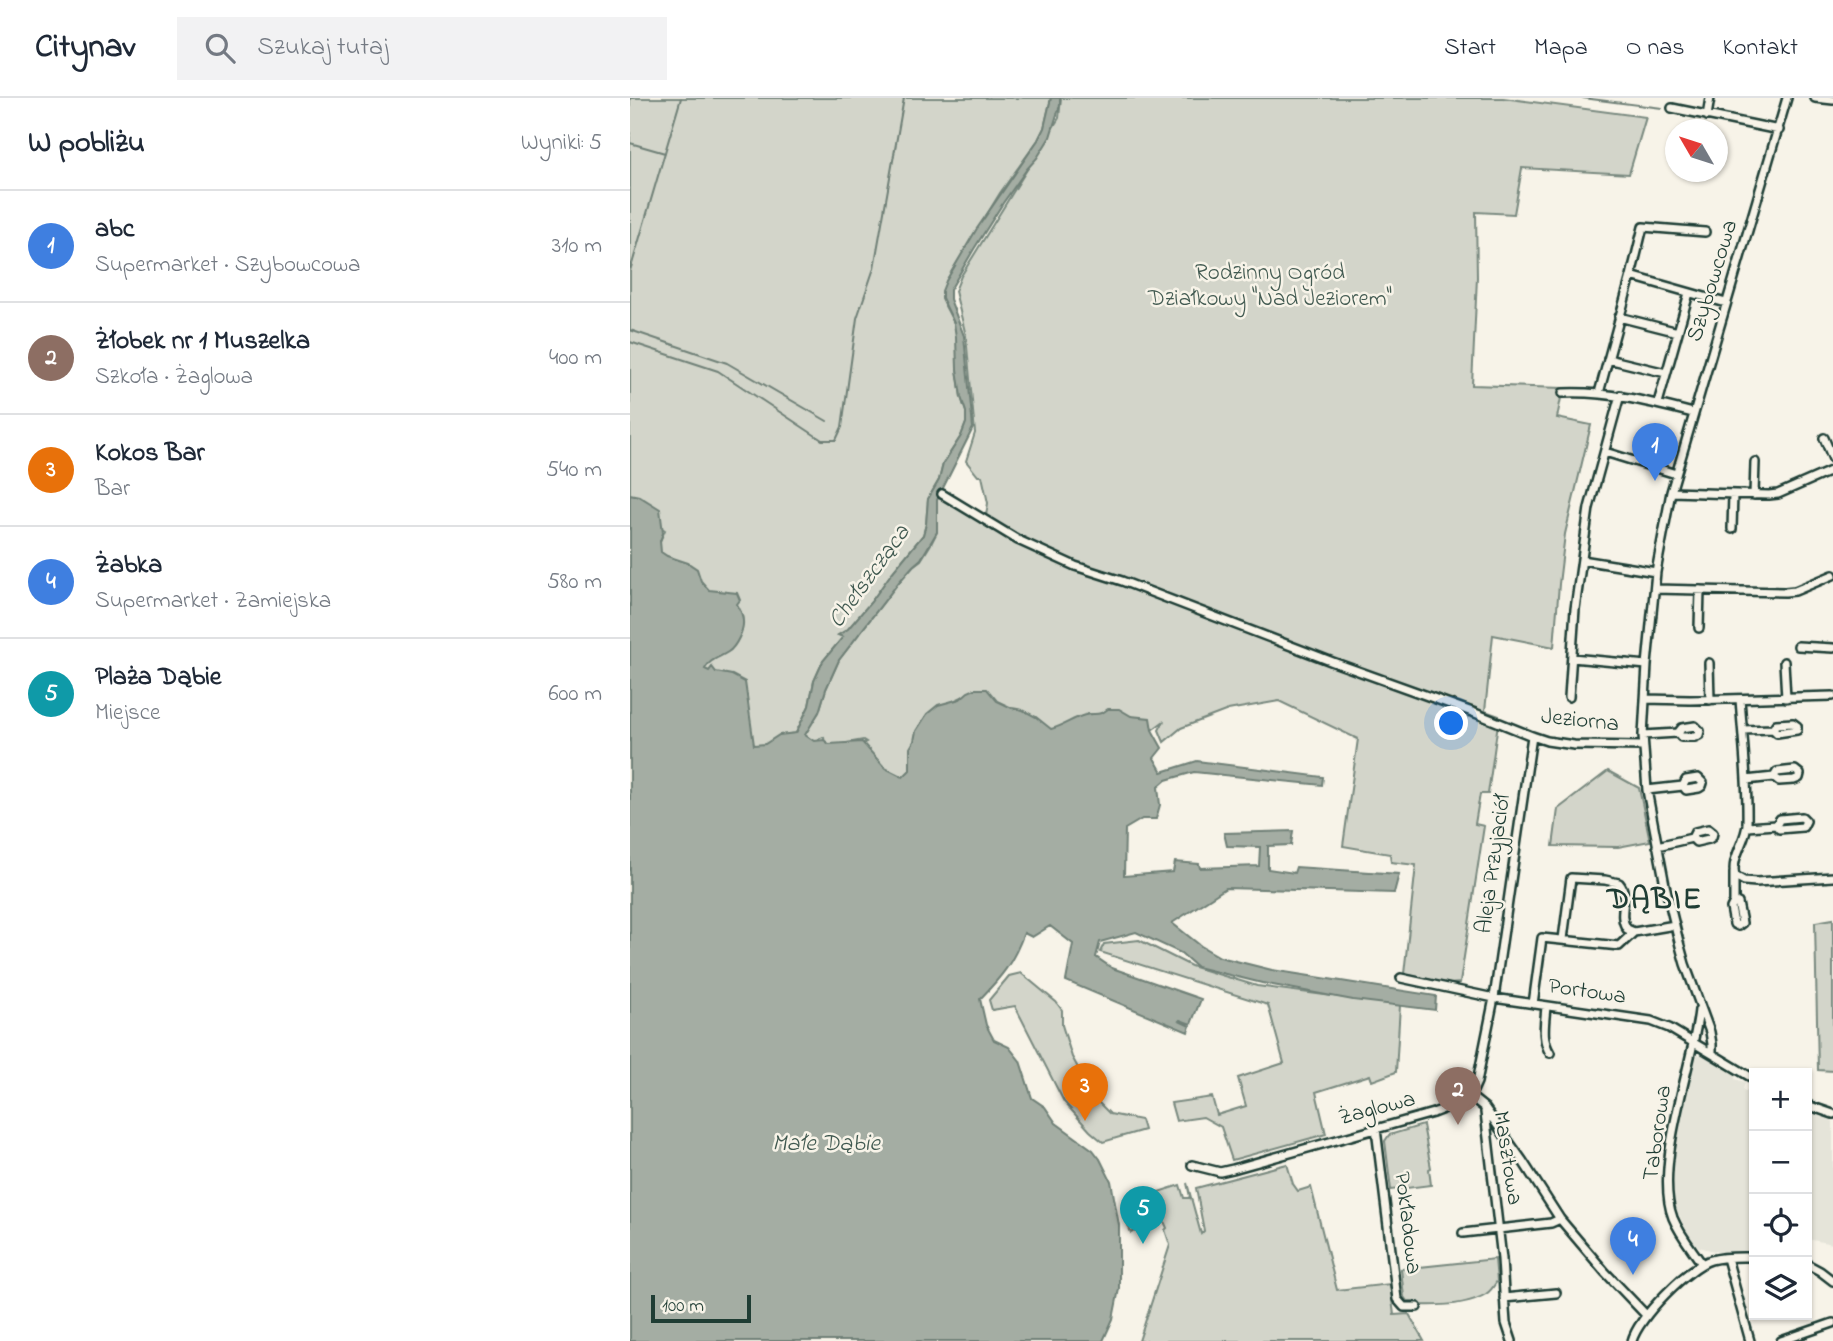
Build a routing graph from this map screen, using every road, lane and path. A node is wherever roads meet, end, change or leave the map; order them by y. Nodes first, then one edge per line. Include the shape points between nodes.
1 (1710, 98) edge
2 (1787, 98) edge
3 (1815, 98) edge
4 (1833, 100) edge
5 (1672, 108) dead end
6 (1707, 116) junction
7 (1779, 130) junction
8 (1705, 232) dead end
9 (1631, 276) junction
10 (1689, 293) junction
11 (1726, 303) junction
12 (1619, 317) junction
13 (1678, 332) junction
14 (1608, 359) junction
15 (1666, 373) junction
16 (1563, 393) dead end
17 (1599, 393) junction
18 (1620, 395) junction
19 (1658, 403) junction
20 (1693, 413) junction
21 (1824, 438) dead end
22 (1605, 452) junction
23 (1833, 459) edge
24 (1755, 462) dead end
25 (1832, 473) edge
26 (1676, 474) junction
27 (1671, 492) junction
28 (942, 494) dead end
29 (1733, 494) junction
30 (1754, 495) junction
31 (1732, 529) dead end
32 (1582, 560) junction
33 (1656, 572) junction
34 (1833, 575) edge
35 (1655, 589) junction
36 (1700, 590) junction
37 (1699, 628) dead end
38 (1798, 646) dead end
39 (1833, 648) edge
40 (1572, 659) junction
41 (1784, 662) dead end
42 (1709, 663) dead end
43 (1647, 665) junction
44 (1833, 696) edge
45 (1569, 697) dead end
46 (1786, 698) junction
47 (1645, 699) junction
48 (1740, 699) junction
49 (1710, 700) junction
50 (1773, 729) dead end
51 (1743, 730) junction
52 (1678, 733) dead end
53 (1643, 735) junction
54 (1532, 736) junction
55 (1643, 746) junction
56 (1774, 777) dead end
57 (1746, 780) junction
58 (1683, 786) dead end
59 (1647, 790) junction
60 (1776, 825) dead end
61 (1747, 827) junction
62 (1692, 838) dead end
63 (1657, 846) junction
64 (1734, 872) junction
65 (1833, 877) edge
66 (1734, 902) dead end
67 (1675, 925) junction
68 (1634, 932) junction
69 (1563, 939) junction
70 (1401, 978) dead end
71 (1494, 998) junction
72 (1698, 1003) junction
73 (1533, 1004) junction
74 (1546, 1006) junction
75 (1693, 1042) junction
76 (1550, 1053) dead end
77 (1712, 1053) junction
78 (1749, 1076) edge
79 (1470, 1096) junction
80 (1812, 1107) edge
81 (1485, 1108) junction
82 (1833, 1114) edge
83 (1376, 1129) junction
84 (1192, 1166) dead end
85 (1560, 1219) junction
86 (1498, 1230) junction
87 (1463, 1233) dead end
88 (1749, 1257) edge
89 (1727, 1258) junction
90 (1702, 1264) junction
91 (1812, 1267) edge
92 (1833, 1281) edge
93 (1556, 1293) dead end
94 (1504, 1298) junction
95 (1417, 1307) dead end
96 (1646, 1315) junction
97 (1833, 1323) edge
98 (1513, 1341) edge
99 (1632, 1341) edge
100 (1750, 1341) edge
101 (1781, 1341) edge

1 - 6 street
2 - 7 street, Szybowcowa
3 - 4 street
5 - 6 street
6 - 7 street
7 - 11 street, Szybowcowa
8 - 9 street via 1643,227
9 - 10 street
9 - 12 street
10 - 11 street
10 - 13 street
11 - 20 street, Szybowcowa
12 - 13 street
12 - 14 street
13 - 15 street
14 - 15 street
14 - 17 street
15 - 19 street
16 - 17 street
17 - 18 street
18 - 19 street
18 - 22 street
19 - 20 street
20 - 26 street, Szybowcowa
21 - 23 street
22 - 26 street
22 - 32 street via 1589,508
24 - 30 street
25 - 30 street via 1778,494
26 - 27 street, Szybowcowa
27 - 29 street
27 - 33 street, Szybowcowa
28 - 54 street, Jeziorna via 1018,540 1075,566
29 - 30 street
29 - 31 street
32 - 33 street
32 - 40 street
33 - 35 street, Szybowcowa
34 - 36 street via 1795,591
35 - 36 street
35 - 43 street, Szybowcowa
36 - 37 street
38 - 39 street
40 - 43 street
40 - 45 street
41 - 46 street
42 - 49 street
43 - 47 street, Szybowcowa
44 - 46 street
46 - 48 street
47 - 49 street
47 - 53 street, Szybowcowa
48 - 49 street
48 - 51 street
50 - 51 street
51 - 57 street
52 - 53 street
53 - 55 street, Szybowcowa
54 - 55 street, Jeziorna via 1574,745
54 - 71 street, Aleja Przyjaciół
55 - 59 street, Szybowcowa
56 - 57 street
57 - 61 street
58 - 59 street
59 - 63 street, Szybowcowa
60 - 61 street
61 - 64 street
62 - 63 street
63 - 67 street, Szybowcowa
64 - 65 street via 1750,882
64 - 66 street
67 - 68 street
67 - 72 street, Szybowcowa
68 - 69 street via 1615,946
68 - 69 street via 1622,919 1624,891 1619,883 1571,878
69 - 73 street via 1542,938
70 - 71 street, Portowa
71 - 73 street, Portowa
71 - 79 street
72 - 75 street, Szybowcowa
72 - 77 street, Szybowcowa via 1710,1032
73 - 74 street, Portowa
74 - 75 street, Portowa via 1651,1021
74 - 76 street via 1544,1037
75 - 77 street, Portowa
75 - 90 street, Taborowa via 1674,1132 1668,1195 1673,1217
77 - 78 street, Portowa
79 - 81 street, Masztowa
79 - 83 street, Żaglowa via 1458,1105
80 - 82 street
81 - 85 street
81 - 86 street, Masztowa
83 - 84 street, Żaglowa via 1220,1172
83 - 95 street, Pokładowa via 1397,1299 1404,1307
85 - 86 street
85 - 96 street
86 - 87 street, Masztowa
86 - 94 street, Masztowa
88 - 89 street
89 - 90 street
89 - 100 street
90 - 96 street
91 - 92 street
93 - 94 street
94 - 98 street, Masztowa
96 - 99 street
97 - 101 street

